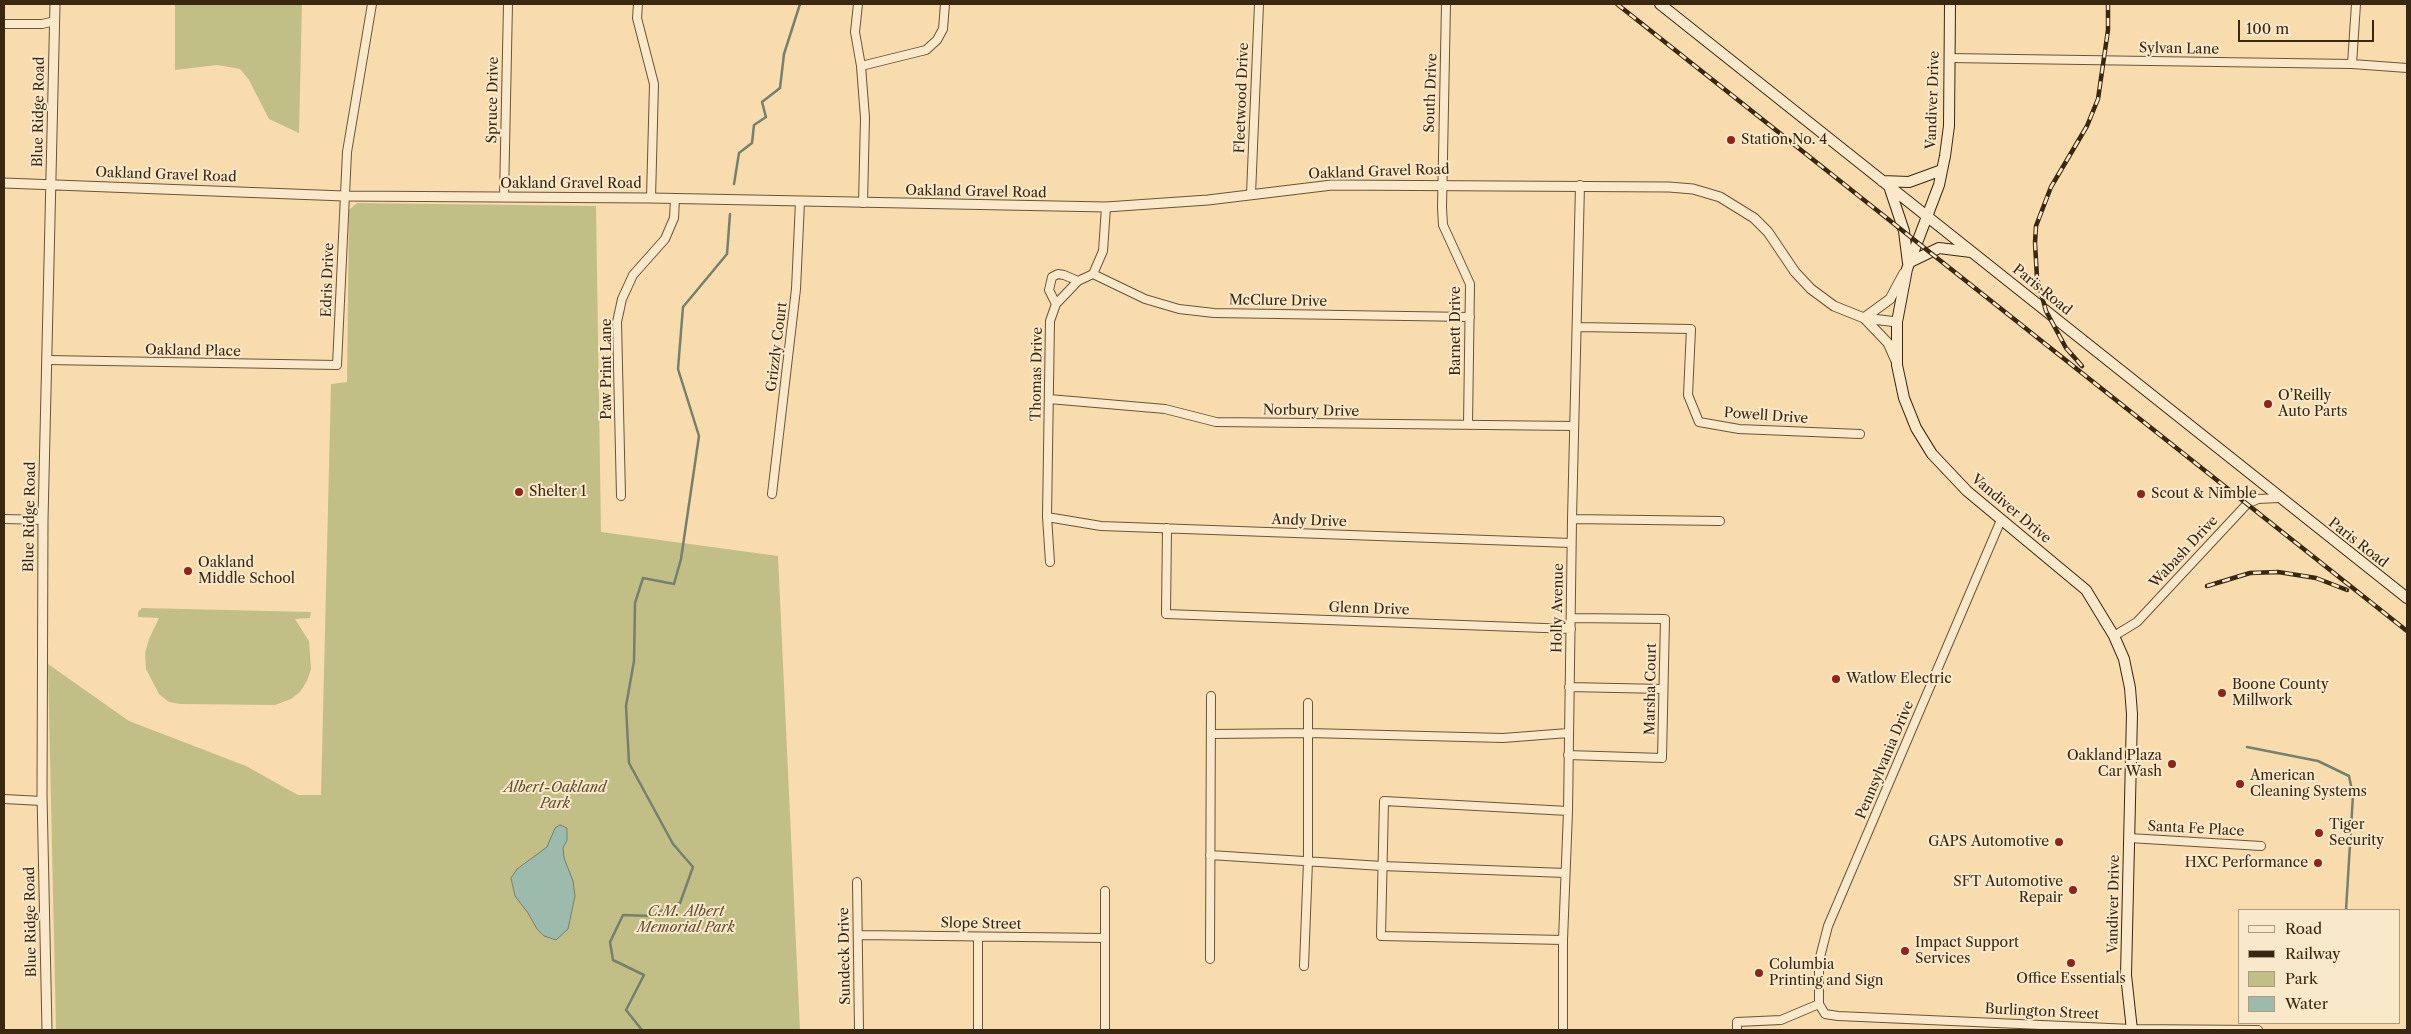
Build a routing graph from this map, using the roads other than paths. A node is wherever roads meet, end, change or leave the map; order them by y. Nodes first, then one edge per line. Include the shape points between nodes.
1 (55, 4) edge
2 (372, 4) edge
3 (508, 4) edge
4 (638, 4) edge
5 (858, 4) edge
6 (945, 4) edge
7 (1259, 4) edge
8 (1446, 4) edge
9 (1660, 4) edge
10 (1950, 4) edge
11 (2356, 4) edge
12 (54, 20) junction
13 (4, 24) edge
14 (1949, 58) junction
15 (2352, 64) junction
16 (861, 66) junction
17 (2407, 68) edge
18 (1942, 170) junction
19 (4, 182) edge
20 (1441, 184) junction
21 (1886, 184) junction
22 (52, 185) junction
23 (1580, 185) junction
24 (1251, 194) junction
25 (344, 196) junction
26 (504, 197) junction
27 (651, 198) junction
28 (675, 199) junction
29 (800, 202) junction
30 (863, 203) junction
31 (1106, 207) junction
32 (1927, 216) junction
33 (1972, 252) junction
34 (1908, 266) junction
35 (1093, 274) junction
36 (1078, 281) junction
37 (1056, 304) junction
38 (1470, 317) junction
39 (1864, 318) junction
40 (1897, 322) junction
41 (1578, 326) junction
42 (47, 360) junction
43 (337, 365) joint
44 (1897, 365) junction
45 (1049, 398) junction
46 (1468, 425) junction
47 (1574, 426) junction
48 (1860, 434) dead end
49 (772, 494) dead end
50 (622, 496) dead end
51 (2279, 498) junction
52 (1048, 516) junction
53 (4, 519) edge
54 (1572, 519) junction
55 (43, 520) junction
56 (2001, 520) junction
57 (1720, 521) dead end
58 (1166, 528) junction
59 (1571, 543) junction
60 (1050, 562) dead end
61 (2407, 598) edge
62 (1571, 618) junction
63 (1571, 629) junction
64 (2114, 636) junction
65 (1569, 687) junction
66 (1663, 689) junction
67 (1211, 696) dead end
68 (1308, 703) dead end
69 (1309, 733) junction
70 (1568, 733) junction
71 (1211, 734) junction
72 (1568, 755) junction
73 (4, 799) edge
74 (42, 801) junction
75 (1568, 811) junction
76 (2129, 838) junction
77 (2261, 846) dead end
78 (1210, 855) junction
79 (1308, 861) junction
80 (1382, 866) junction
81 (1565, 873) junction
82 (857, 882) dead end
83 (1105, 891) dead end
84 (858, 935) junction
85 (978, 937) junction
86 (1105, 938) junction
87 (1563, 940) junction
88 (1210, 959) dead end
89 (1304, 966) dead end
90 (1819, 1004) junction
91 (1765, 1022) junction
92 (2132, 1029) edge
93 (47, 1030) edge
94 (859, 1030) edge
95 (978, 1030) edge
96 (1105, 1030) edge
97 (1563, 1030) edge
98 (1737, 1030) edge
99 (1765, 1030) edge
100 (2258, 1030) edge

1 - 12 street, Blue Ridge Road
2 - 25 street, Edris Drive
3 - 26 street, Spruce Drive
4 - 27 street via 637,18 654,84
5 - 16 street via 855,32
6 - 16 street via 943,29 926,50
7 - 24 street, Fleetwood Drive
8 - 20 street, South Drive
9 - 21 main road, Paris Road
10 - 14 main road, Vandiver Drive
11 - 15 street
12 - 13 street via 42,24
12 - 22 street, Blue Ridge Road
14 - 15 street, Sylvan Lane
14 - 18 main road, Vandiver Drive via 1949,126
15 - 17 street, Sylvan Lane
16 - 30 street via 865,118
18 - 21 main road via 1909,182
18 - 32 main road, Vandiver Drive
19 - 22 street, Oakland Gravel Road
20 - 23 street, Oakland Gravel Road
20 - 24 street, Oakland Gravel Road via 1332,184
20 - 38 street, Barnett Drive via 1443,225 1470,284
21 - 32 main road, Paris Road
21 - 34 main road via 1904,231
22 - 25 street, Oakland Gravel Road
22 - 42 street, Blue Ridge Road
23 - 39 street, Oakland Gravel Road via 1669,187 1720,196 1754,218 1768,232 1795,272 1811,289 1834,306
23 - 41 street, Holly Avenue
24 - 31 street, Oakland Gravel Road
25 - 26 street, Oakland Gravel Road
25 - 43 street, Edris Drive
26 - 27 street, Oakland Gravel Road
27 - 28 street, Oakland Gravel Road
28 - 29 street, Oakland Gravel Road
28 - 50 street, Paw Print Lane via 674,218 665,239 633,275 622,299 617,322
29 - 30 street, Oakland Gravel Road
29 - 49 street, Grizzly Court via 796,289
30 - 31 street, Oakland Gravel Road
31 - 35 street via 1103,251
32 - 33 main road, Paris Road
32 - 34 main road, Vandiver Drive
33 - 34 main road via 1940,248
33 - 51 main road, Paris Road
34 - 39 street via 1890,299
34 - 40 main road, Vandiver Drive
35 - 36 street, Thomas Drive
35 - 38 street, McClure Drive via 1144,299 1180,309 1214,313
36 - 37 street, Thomas Drive
36 - 37 street via 1058,274 1052,277 1049,290
37 - 45 street, Thomas Drive via 1050,320
38 - 46 street, Barnett Drive
39 - 40 street, Oakland Gravel Road
39 - 44 street via 1888,343
40 - 44 main road, Vandiver Drive
41 - 47 street, Holly Avenue
41 - 48 street, Powell Drive via 1691,329 1688,395 1699,422 1739,429
42 - 43 street, Oakland Place
42 - 55 street, Blue Ridge Road
44 - 56 main road, Vandiver Drive via 1904,398 1916,428 1932,454 1960,485
45 - 46 street, Norbury Drive via 1165,409 1216,422
45 - 52 street, Thomas Drive
46 - 47 street, Norbury Drive
47 - 54 street, Holly Avenue
51 - 61 main road, Paris Road
51 - 64 street, Wabash Drive via 2252,501 2228,522 2137,622
52 - 58 street, Andy Drive via 1101,526
52 - 60 street, Thomas Drive
53 - 55 street
54 - 57 street
54 - 59 street, Holly Avenue
55 - 74 street, Blue Ridge Road
56 - 64 main road, Vandiver Drive via 2086,590
56 - 90 street, Pennsylvania Drive via 1828,926 1819,961
58 - 59 street, Andy Drive
58 - 63 street, Glenn Drive via 1166,614
59 - 62 street, Holly Avenue
62 - 63 street, Holly Avenue
62 - 66 street, Marsha Court via 1665,620
63 - 65 street, Holly Avenue
64 - 76 main road, Vandiver Drive via 2124,660 2132,714
65 - 66 street
65 - 70 street, Holly Avenue
66 - 72 street, Marsha Court via 1662,758
67 - 71 street
68 - 69 street
69 - 70 street via 1503,738
69 - 71 street
69 - 79 street
70 - 72 street, Holly Avenue
71 - 78 street
72 - 75 street, Holly Avenue
73 - 74 street
74 - 93 street, Blue Ridge Road
75 - 80 street via 1384,801
75 - 81 street, Holly Avenue
76 - 77 street, Santa Fe Place
76 - 92 main road, Vandiver Drive via 2126,975
78 - 79 street
78 - 88 street
79 - 80 street
79 - 89 street
80 - 81 street
80 - 87 street via 1381,936
81 - 87 street, Holly Avenue
82 - 84 street, Sundeck Drive
83 - 86 street
84 - 85 street, Slope Street
84 - 94 street, Sundeck Drive
85 - 86 street, Slope Street
85 - 95 street
86 - 96 street
87 - 97 street, Holly Avenue
90 - 91 street via 1781,1020
90 - 92 street, Burlington Street via 1825,1014 1838,1016
91 - 98 street via 1737,1022
91 - 99 street
92 - 100 street, Burlington Street

